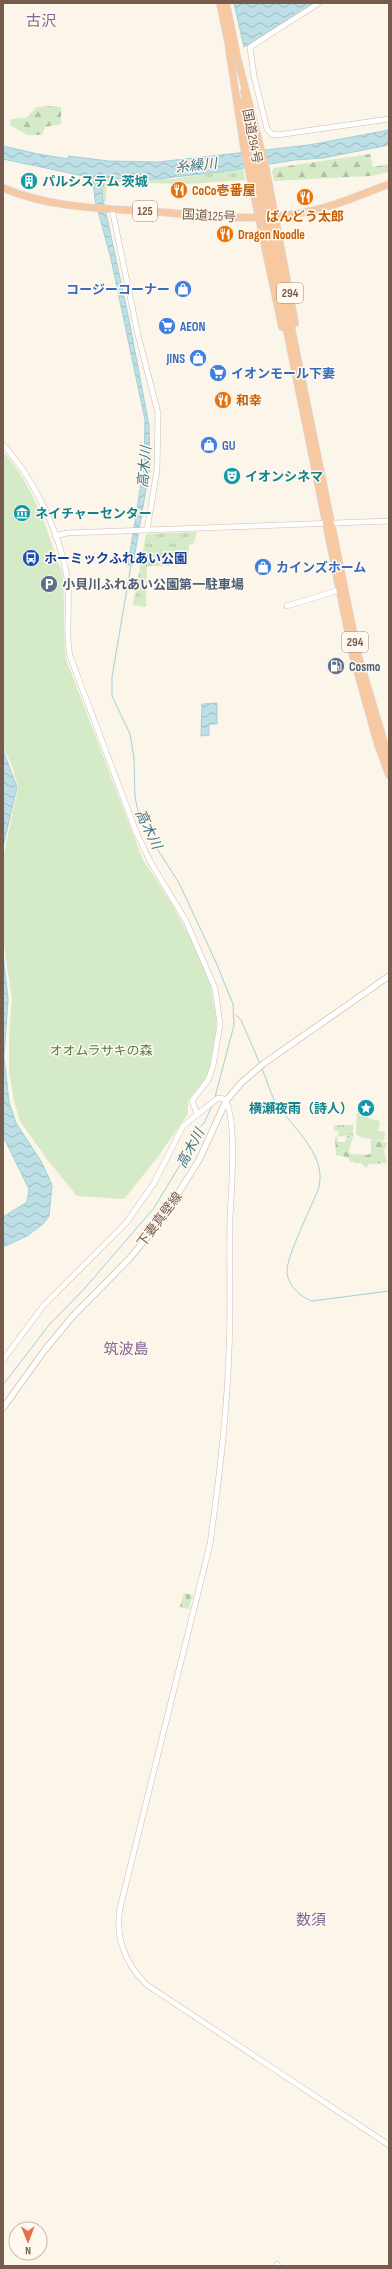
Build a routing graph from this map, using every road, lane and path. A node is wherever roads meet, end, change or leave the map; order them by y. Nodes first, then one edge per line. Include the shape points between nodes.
1 (220, 3) edge
2 (226, 3) edge
3 (319, 3) edge
4 (232, 49) junction
5 (389, 119) edge
6 (252, 147) junction
7 (254, 171) junction
8 (389, 184) edge
9 (3, 188) edge
10 (110, 209) junction
11 (257, 217) junction
12 (275, 217) junction
13 (297, 370) junction
14 (3, 444) edge
15 (389, 521) edge
16 (329, 523) junction
17 (145, 530) junction
18 (55, 536) junction
19 (339, 590) junction
20 (287, 606) dead end
21 (389, 759) edge
22 (389, 775) edge
23 (389, 976) edge
24 (226, 1101) junction
25 (197, 1113) junction
26 (3, 1360) edge
27 (3, 1408) edge
28 (389, 2144) edge

1 - 4 highway, 294
2 - 4 highway, 294
3 - 5 street via 250,47 267,129 277,135
4 - 6 highway, 294
4 - 6 highway, 294
6 - 7 highway, 国道294号 / 294
6 - 12 highway, 294 via 266,169
7 - 11 highway, 294
7 - 13 highway, 国道294号 / 294, bridge via 264,204
8 - 12 highway, 国道125号 / 125 via 325,208
9 - 10 highway, 国道125号 / 125 via 48,203
10 - 11 highway, 国道125号 / 125
10 - 17 street via 158,413 157,470
11 - 12 highway, 国道125号 / 125
11 - 13 highway, 294 via 275,301
12 - 13 highway, 294 via 292,304
13 - 16 highway, 294
13 - 16 highway, 国道294号 / 294 via 323,480
14 - 18 street via 29,479 44,507
15 - 16 street
16 - 17 street
16 - 19 highway, 294
16 - 21 highway, 294 via 365,683
17 - 18 street via 67,533
18 - 25 street via 67,578 68,641 75,671 137,834 151,863 186,921 212,978 220,1020 218,1044 210,1077 192,1101
19 - 20 street
19 - 22 highway, 294 via 360,685
23 - 24 main road, 下妻真壁線 via 261,1066 241,1083
24 - 25 street via 218,1098
24 - 27 main road, 下妻真壁線 via 198,1160 160,1222 129,1259 72,1317
24 - 28 street via 230,1116 232,1154 230,1344 215,1508 210,1544 120,1908 119,1933 128,1961 147,1985
25 - 26 street via 180,1131 154,1183 126,1223 44,1305

